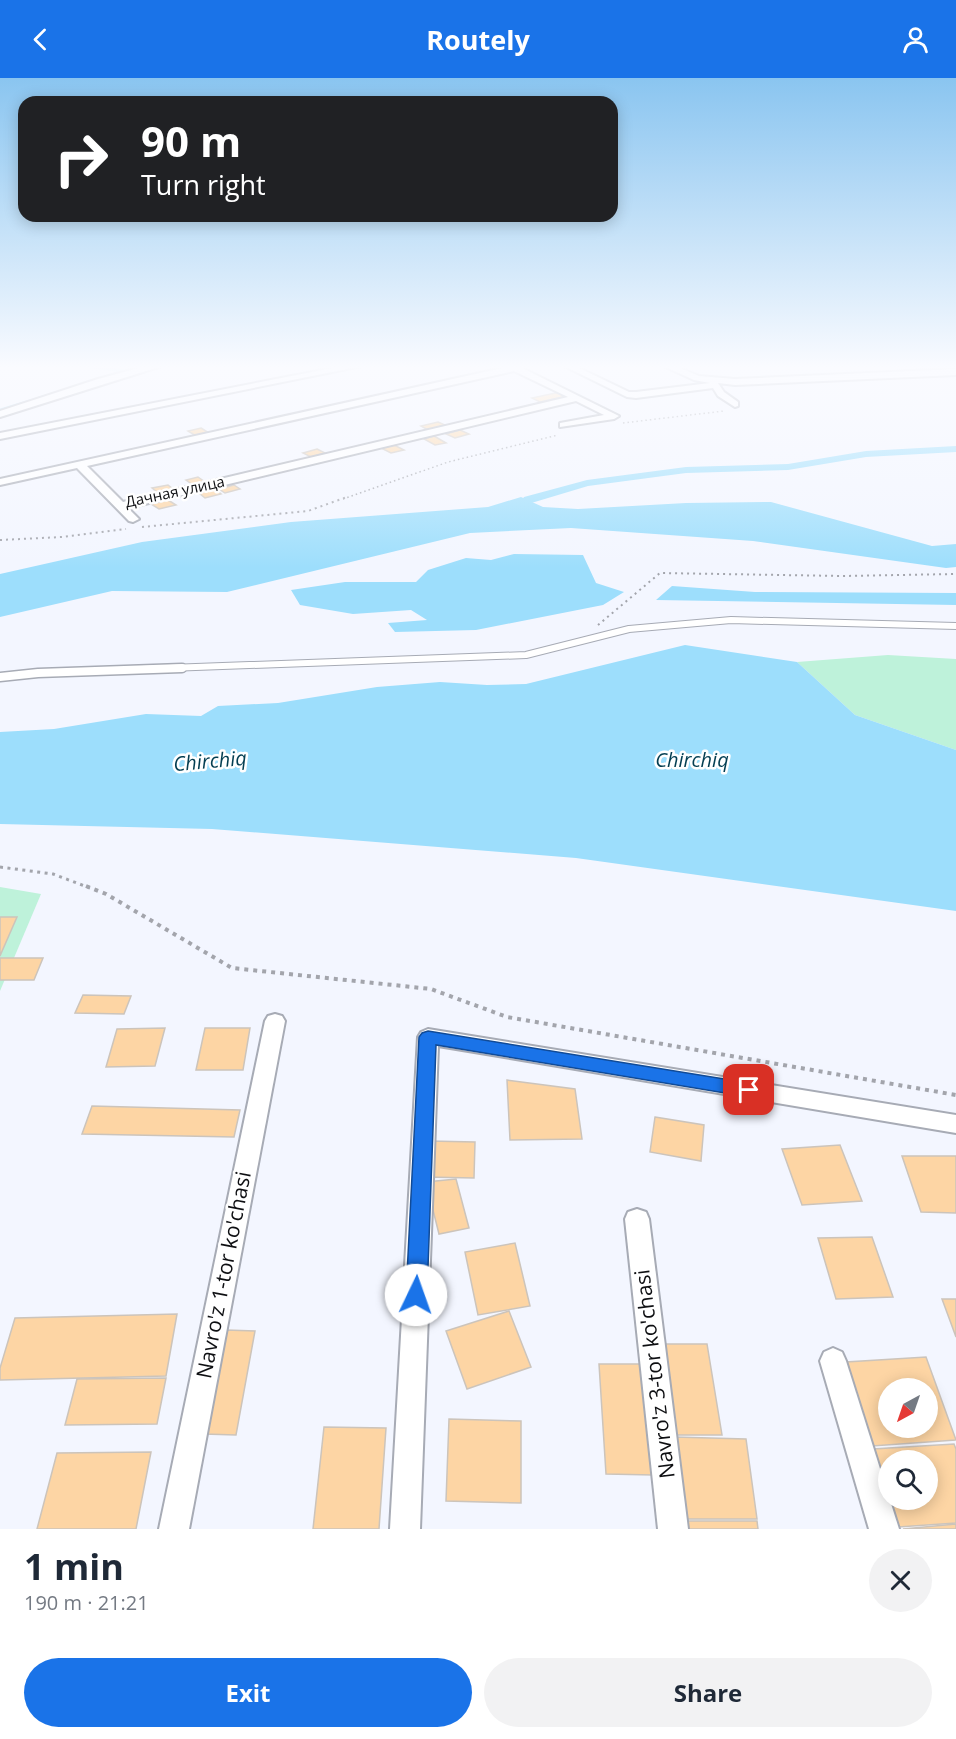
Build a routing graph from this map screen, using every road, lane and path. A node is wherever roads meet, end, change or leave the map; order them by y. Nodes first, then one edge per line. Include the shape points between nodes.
1 (17, 433) edge
2 (222, 433) edge
3 (430, 433) edge
4 (551, 433) edge
5 (0, 436) edge
6 (80, 465) junction
7 (0, 482) edge
8 (121, 506) junction
9 (134, 525) junction
10 (0, 540) edge
11 (956, 574) edge
12 (956, 626) edge
13 (578, 642) junction
14 (0, 677) edge
15 (0, 867) edge
16 (275, 1020) dead end
17 (956, 1095) edge
18 (956, 1124) edge
19 (637, 1219) dead end
20 (833, 1361) dead end
21 (174, 1529) edge
22 (405, 1529) edge
23 (673, 1529) edge
24 (884, 1529) edge

1 - 5 street
2 - 6 street
3 - 8 street, Дачная улица
4 - 9 path via 448,462 308,511
6 - 7 street
6 - 8 street, Дачная улица
8 - 9 street
9 - 10 path via 62,537
11 - 13 path via 660,573
12 - 13 lane via 730,620 629,628
13 - 14 lane via 526,655
15 - 17 path via 53,874 106,894 232,968 431,989 507,1017
16 - 21 street, Navro'z 1-tor ko'chasi
18 - 22 street via 428,1037
19 - 23 street, Navro'z 3-tor ko'chasi
20 - 24 street

